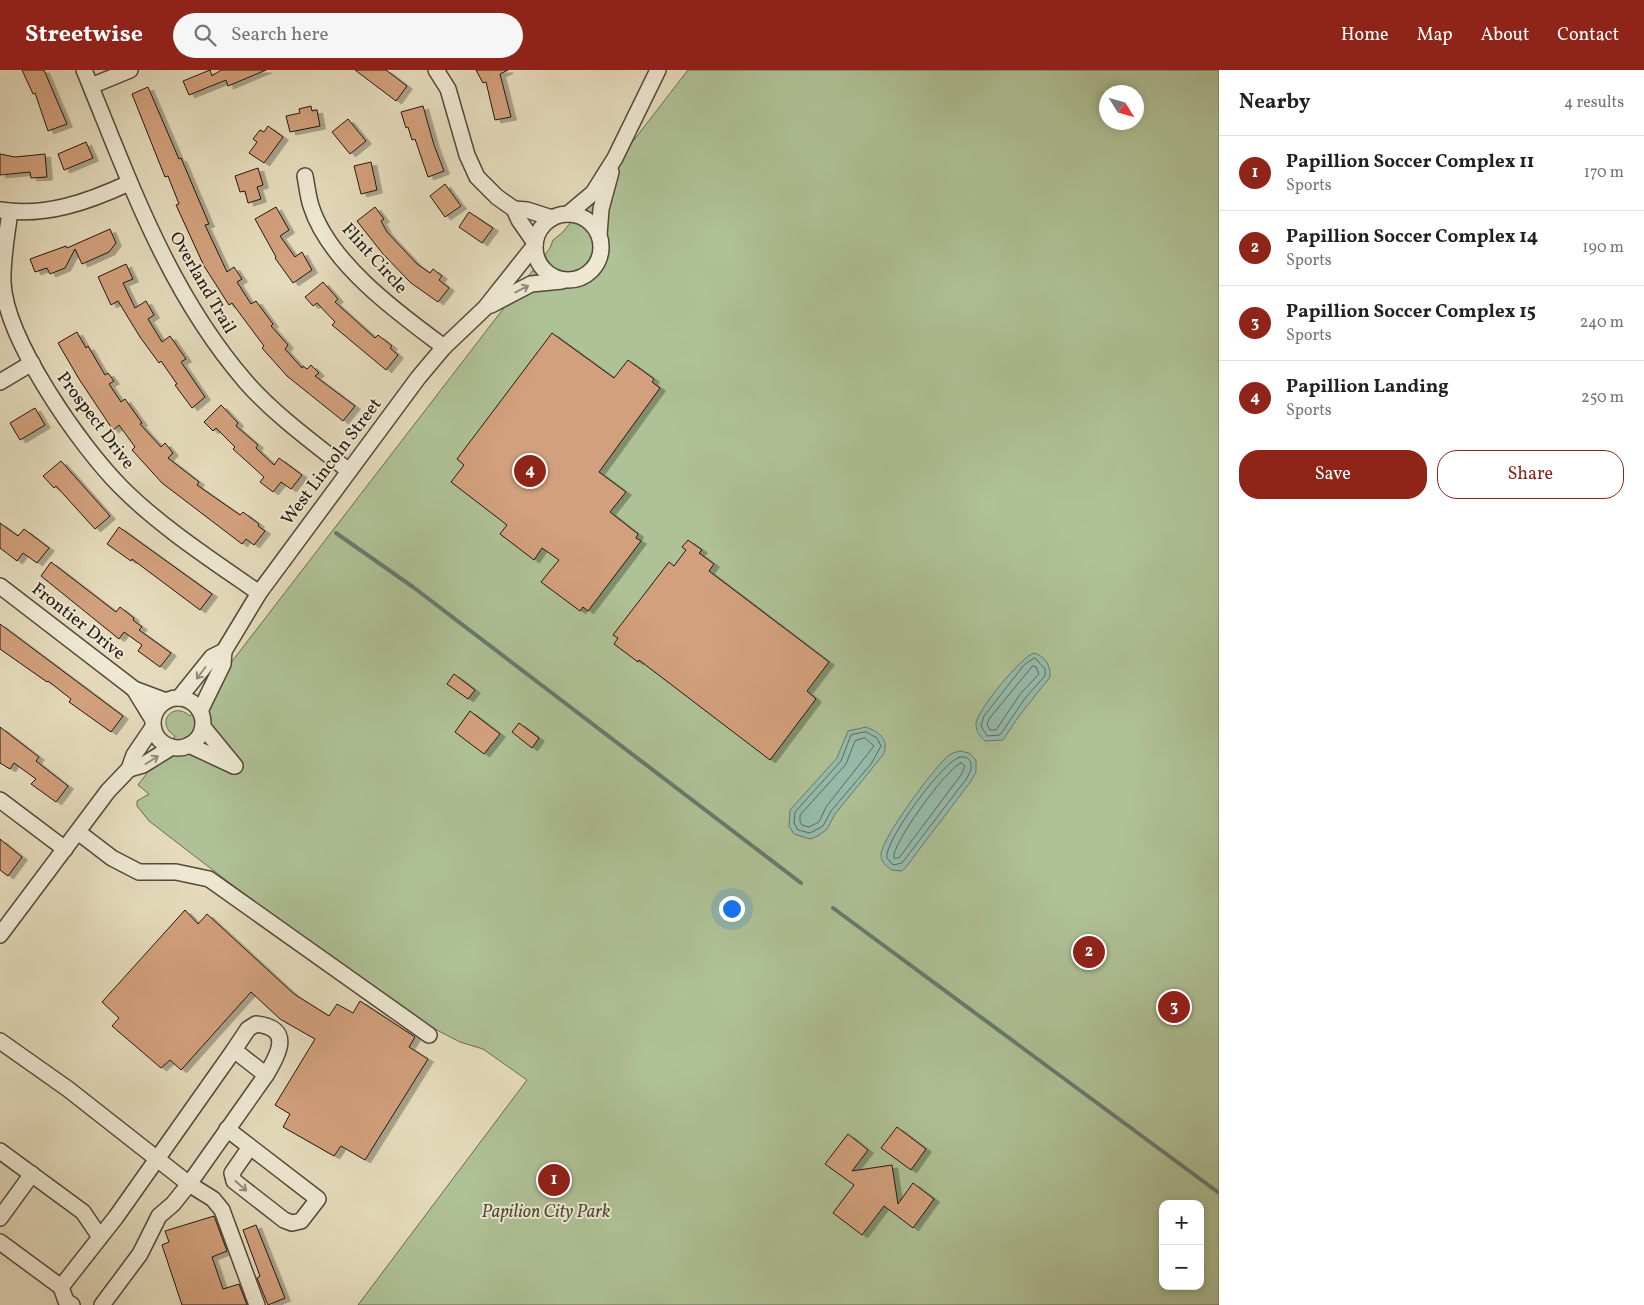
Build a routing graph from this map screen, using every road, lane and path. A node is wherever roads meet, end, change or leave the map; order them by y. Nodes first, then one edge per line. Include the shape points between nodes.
1 (84, 70) edge
2 (130, 70) edge
3 (436, 70) edge
4 (658, 70) edge
5 (91, 86) junction
6 (615, 158) junction
7 (305, 176) dead end
8 (129, 183) junction
9 (514, 209) junction
10 (5, 211) edge
11 (568, 214) junction
12 (552, 218) junction
13 (599, 235) junction
14 (535, 244) junction
15 (562, 281) junction
16 (485, 308) junction
17 (444, 347) junction
18 (32, 363) junction
19 (0, 382) edge
20 (349, 471) junction
21 (0, 586) edge
22 (259, 593) junction
23 (224, 651) junction
24 (134, 689) junction
25 (172, 699) junction
26 (200, 711) junction
27 (153, 724) junction
28 (203, 727) junction
29 (189, 745) junction
30 (172, 747) junction
31 (129, 768) junction
32 (0, 800) edge
33 (78, 832) junction
34 (65, 849) junction
35 (0, 935) edge
36 (429, 1035) dead end
37 (0, 1041) edge
38 (234, 1050) junction
39 (266, 1075) junction
40 (227, 1129) junction
41 (250, 1147) junction
42 (0, 1151) edge
43 (158, 1159) junction
44 (32, 1174) junction
45 (189, 1184) junction
46 (0, 1218) edge
47 (100, 1237) junction
48 (0, 1242) edge
49 (61, 1287) junction
50 (72, 1305) edge
51 (102, 1305) edge
52 (257, 1305) edge

1 - 5 street, Overland Trail
2 - 5 street
3 - 9 street via 448,89 467,155 477,177
4 - 6 street
5 - 8 street, Overland Trail
6 - 11 street via 593,193
6 - 13 street via 601,209
7 - 17 street, Flint Circle via 311,206 325,234 345,261 370,288
8 - 10 street via 91,200 58,209
8 - 20 street, Overland Trail via 187,302 219,350 247,383 293,426
9 - 12 street
9 - 14 street
10 - 18 street, Prospect Drive via 3,283 6,305
11 - 12 street
11 - 13 street via 583,217
12 - 14 street via 541,228
13 - 15 street via 601,250 596,265 585,276
14 - 15 street via 541,267
14 - 16 street, West Lincoln Street
16 -> 15 street, West Lincoln Street via 531,284
16 - 17 street, West Lincoln Street
17 - 20 street, West Lincoln Street
18 - 19 street
18 - 22 street, Prospect Drive via 87,447 121,487 202,553
20 - 22 street, West Lincoln Street
21 - 24 street, Frontier Drive
22 - 23 street, West Lincoln Street
23 -> 25 street, West Lincoln Street via 212,657
23 - 26 street, West Lincoln Street via 223,664
24 - 25 street, Frontier Drive
24 - 27 street, Frontier Drive
25 - 26 street via 191,701
25 - 27 street via 159,707
26 - 28 street
27 - 30 street via 160,740
27 - 31 street
28 - 29 street
28 - 29 street via 235,766
29 - 30 street
31 -> 30 street via 143,766
31 - 33 street
32 - 34 street
33 - 34 street
33 - 36 street via 112,858 139,872 176,872 209,879
34 - 35 street
37 - 43 street
38 - 39 street
38 - 39 street via 248,1029 256,1024 267,1025 277,1034 281,1045
38 - 43 street
39 - 40 street
40 - 41 street
40 - 45 street
41 -> 41 street via 232,1173 234,1181 284,1220 292,1223 301,1221 318,1199
42 - 44 street
43 - 45 street
43 - 47 street
44 - 46 street
44 - 47 street via 83,1212
45 - 51 street via 159,1216 140,1254
45 - 52 street via 213,1199 222,1210
47 - 49 street
48 - 49 street
49 - 50 street via 66,1301

